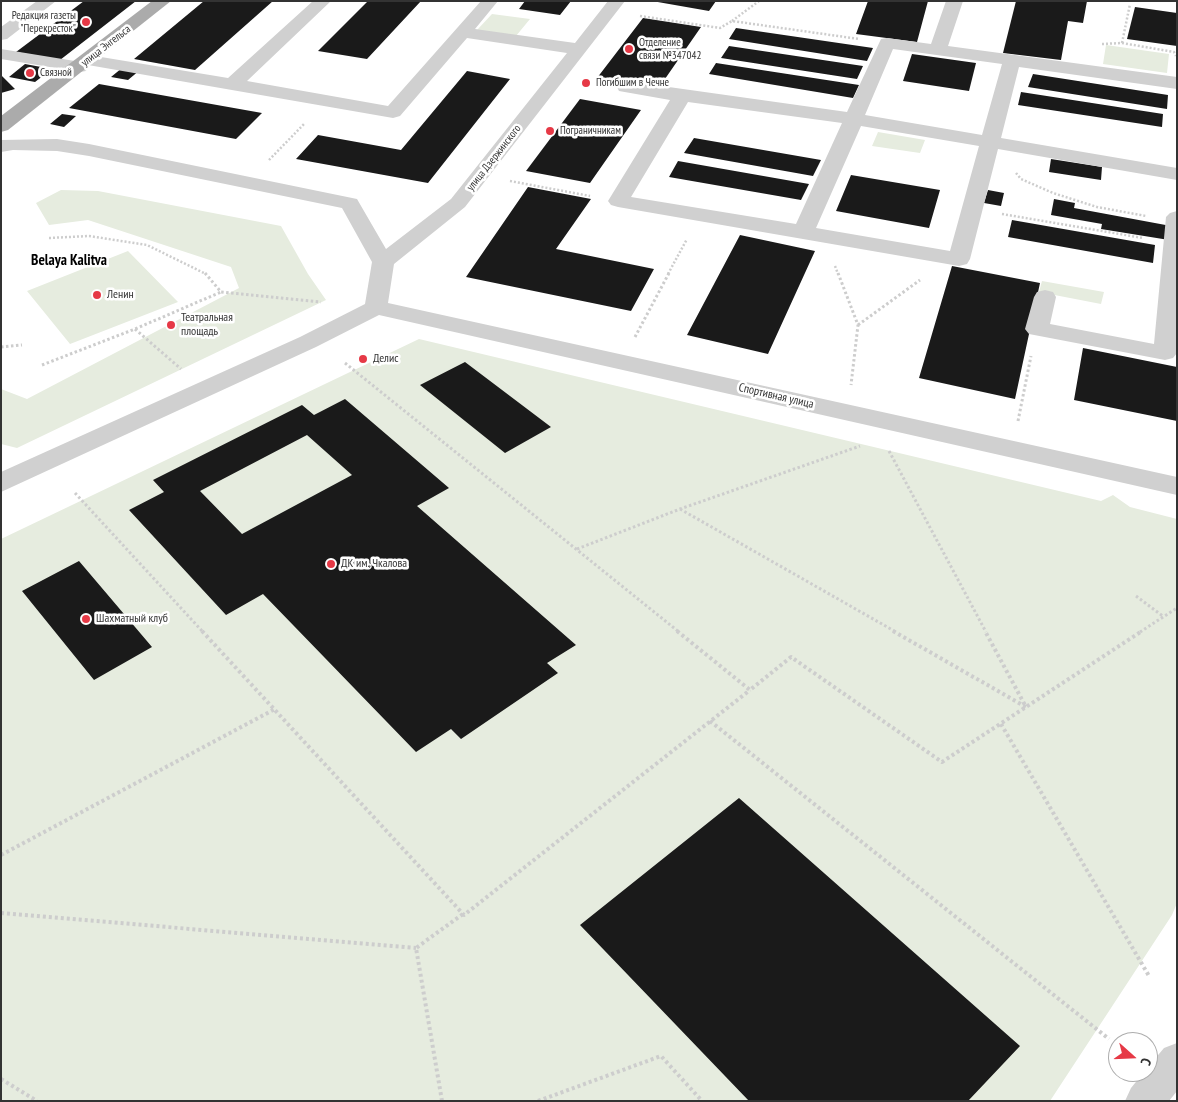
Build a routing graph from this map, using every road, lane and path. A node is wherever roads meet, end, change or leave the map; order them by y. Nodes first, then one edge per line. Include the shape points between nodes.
1 (48, 1) edge
2 (163, 1) edge
3 (323, 1) edge
4 (490, 1) edge
5 (617, 1) edge
6 (759, 1) edge
7 (955, 1) edge
8 (1130, 4) dead end
9 (636, 15) dead end
10 (732, 21) junction
11 (463, 32) junction
12 (1, 35) edge
13 (887, 43) junction
14 (1122, 43) junction
15 (1100, 44) dead end
16 (579, 49) junction
17 (938, 50) junction
18 (1, 54) edge
19 (1177, 58) edge
20 (1012, 60) junction
21 (84, 64) junction
22 (1177, 83) edge
23 (233, 84) junction
24 (626, 87) dead end
25 (682, 96) junction
26 (327, 101) junction
27 (854, 119) junction
28 (1, 126) edge
29 (990, 144) junction
30 (1, 146) edge
31 (1177, 174) edge
32 (507, 181) dead end
33 (248, 182) junction
34 (618, 201) junction
35 (973, 209) junction
36 (699, 216) junction
37 (1148, 216) dead end
38 (1177, 216) edge
39 (813, 234) junction
40 (49, 238) dead end
41 (1173, 244) junction
42 (959, 260) junction
43 (383, 262) junction
44 (221, 292) junction
45 (1045, 297) dead end
46 (322, 302) dead end
47 (376, 307) junction
48 (858, 325) junction
49 (135, 329) junction
50 (1037, 329) junction
51 (634, 338) dead end
52 (22, 345) dead end
53 (1, 347) edge
54 (345, 363) dead end
55 (42, 365) dead end
56 (184, 371) dead end
57 (850, 394) dead end
58 (1016, 430) dead end
59 (864, 444) dead end
60 (887, 446) dead end
61 (1, 483) edge
62 (1177, 486) edge
63 (75, 493) dead end
64 (680, 509) junction
65 (576, 549) junction
66 (1136, 596) dead end
67 (1177, 608) edge
68 (1164, 617) junction
69 (750, 690) junction
70 (1026, 707) junction
71 (275, 709) junction
72 (710, 721) junction
73 (1001, 724) junction
74 (1, 855) edge
75 (1, 913) edge
76 (463, 914) junction
77 (416, 948) junction
78 (1149, 976) dead end
79 (1108, 1038) edge
80 (1177, 1061) edge
81 (1, 1079) edge
82 (37, 1101) edge
83 (442, 1101) edge
84 (538, 1101) edge
85 (702, 1101) edge
86 (1144, 1101) edge

1 - 12 street
2 - 21 main road, улица Энгельса
3 - 23 street
4 - 11 street
5 - 16 street, улица Дзержинского
6 - 10 path
7 - 17 street
8 - 14 path
9 - 10 path via 720,28
10 - 13 path
11 - 16 street
11 - 26 street via 393,112
13 - 17 street
13 - 27 street
14 - 15 path
14 - 19 path via 1174,52
16 - 43 street, улица Дзержинского via 458,203
17 - 20 street
18 - 21 street
20 - 22 street
20 - 29 street
21 - 23 street
21 - 28 main road, улица Энгельса
23 - 26 street
24 - 25 street
25 - 27 street
25 - 34 street
26 - 33 path
27 - 29 street
27 - 39 street
29 - 31 street
29 - 35 street
29 - 37 path via 1021,180 1097,207
30 - 33 street via 73,147
32 - 34 path
33 - 43 street via 350,203
34 - 36 street
35 - 41 path
35 - 42 street
36 - 39 street
36 - 51 path
38 - 41 street
39 - 42 street
39 - 48 path
40 - 44 path via 89,236 147,245 205,272
41 - 50 street via 1165,353
42 - 48 path via 937,268
43 - 47 street
44 - 46 path
44 - 49 path
45 - 50 street
47 - 61 street via 308,342
47 - 62 street, Спортивная улица
48 - 57 path
49 - 55 path
49 - 56 path
50 - 58 path
52 - 53 path
54 - 65 path
59 - 64 path
60 - 70 path
63 - 71 path
64 - 65 path
64 - 70 path
65 - 69 path
66 - 68 path
67 - 68 path
68 - 70 path
69 - 72 path
69 - 73 path via 791,657 942,762
70 - 73 path
71 - 74 path
71 - 76 path
72 - 76 path
72 - 79 path
73 - 78 path
75 - 77 path
76 - 77 path
77 - 83 path
80 - 86 street
81 - 82 path
84 - 85 path via 661,1056

